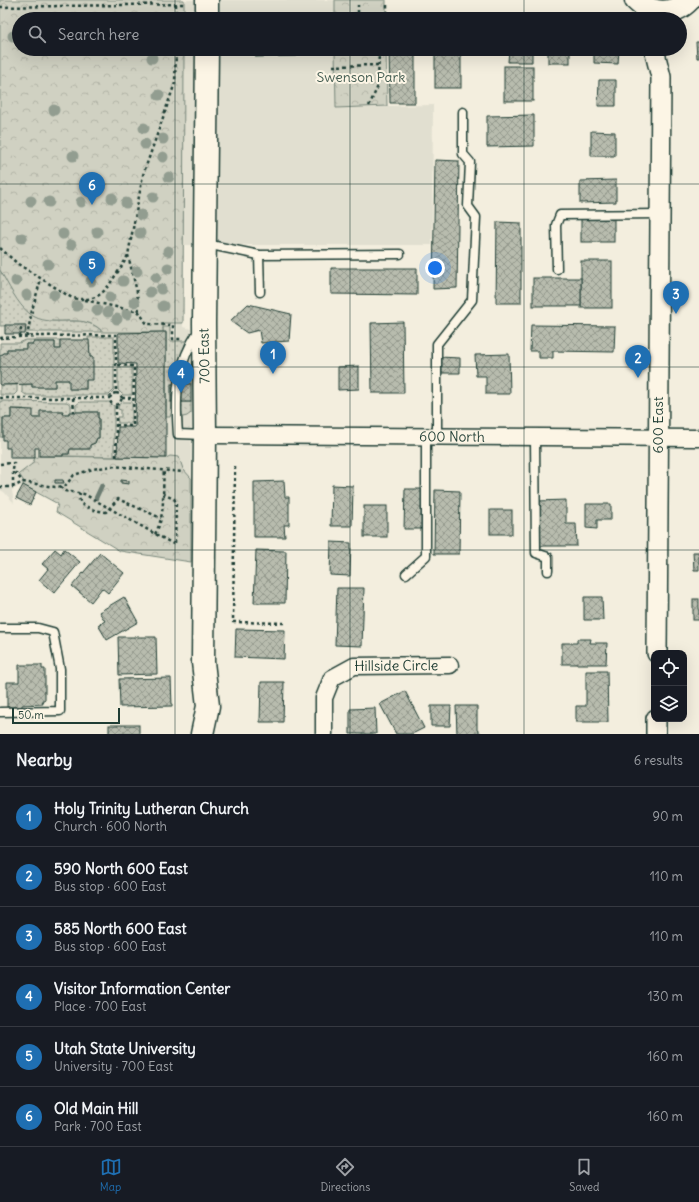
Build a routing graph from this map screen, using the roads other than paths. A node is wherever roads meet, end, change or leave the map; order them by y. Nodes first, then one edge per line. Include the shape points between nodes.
1 (207, 0) edge
2 (641, 8) edge
3 (683, 9) edge
4 (207, 12) edge
5 (207, 56) edge
6 (656, 56) edge
7 (667, 56) edge
8 (661, 77) junction
9 (463, 112) dead end
10 (660, 214) junction
11 (205, 244) junction
12 (400, 254) dead end
13 (259, 255) junction
14 (557, 269) dead end
15 (260, 292) dead end
16 (204, 322) junction
17 (205, 435) junction
18 (431, 436) junction
19 (535, 437) junction
20 (658, 438) junction
21 (699, 438) edge
22 (548, 571) dead end
23 (406, 574) dead end
24 (0, 628) edge
25 (657, 650) edge
26 (203, 662) junction
27 (450, 665) dead end
28 (0, 712) edge
29 (656, 722) edge
30 (188, 734) edge
31 (202, 734) edge
32 (324, 734) edge
33 (656, 734) edge

1 - 4 main road
2 - 3 main road via 657,12
5 - 11 main road, 700 East
6 - 8 street, 600 East
7 - 8 street, 600 East
8 - 10 street, 600 East
9 - 18 lane via 463,154 470,162 468,206 476,217 472,300 438,344
10 - 14 lane via 560,215 556,225
10 - 20 street, 600 East
11 - 13 lane
11 - 16 main road, 700 East
12 - 13 lane
13 - 15 lane
16 - 17 main road, 700 East
16 - 17 lane via 192,341 176,392 178,434
17 - 18 street, 600 North
17 - 26 main road, 700 East
18 - 19 street, 600 North
18 - 23 lane via 426,556
19 - 20 street, 600 North
19 - 22 lane via 536,553 548,558
20 - 21 street, 600 North
20 - 25 street, 600 East
24 - 28 lane via 38,628 53,632 60,669 60,711
26 - 30 main road, 700 East
26 - 31 main road, 700 East via 208,706
27 - 32 street, Hillside Circle via 354,666 332,678 324,698
29 - 33 street

